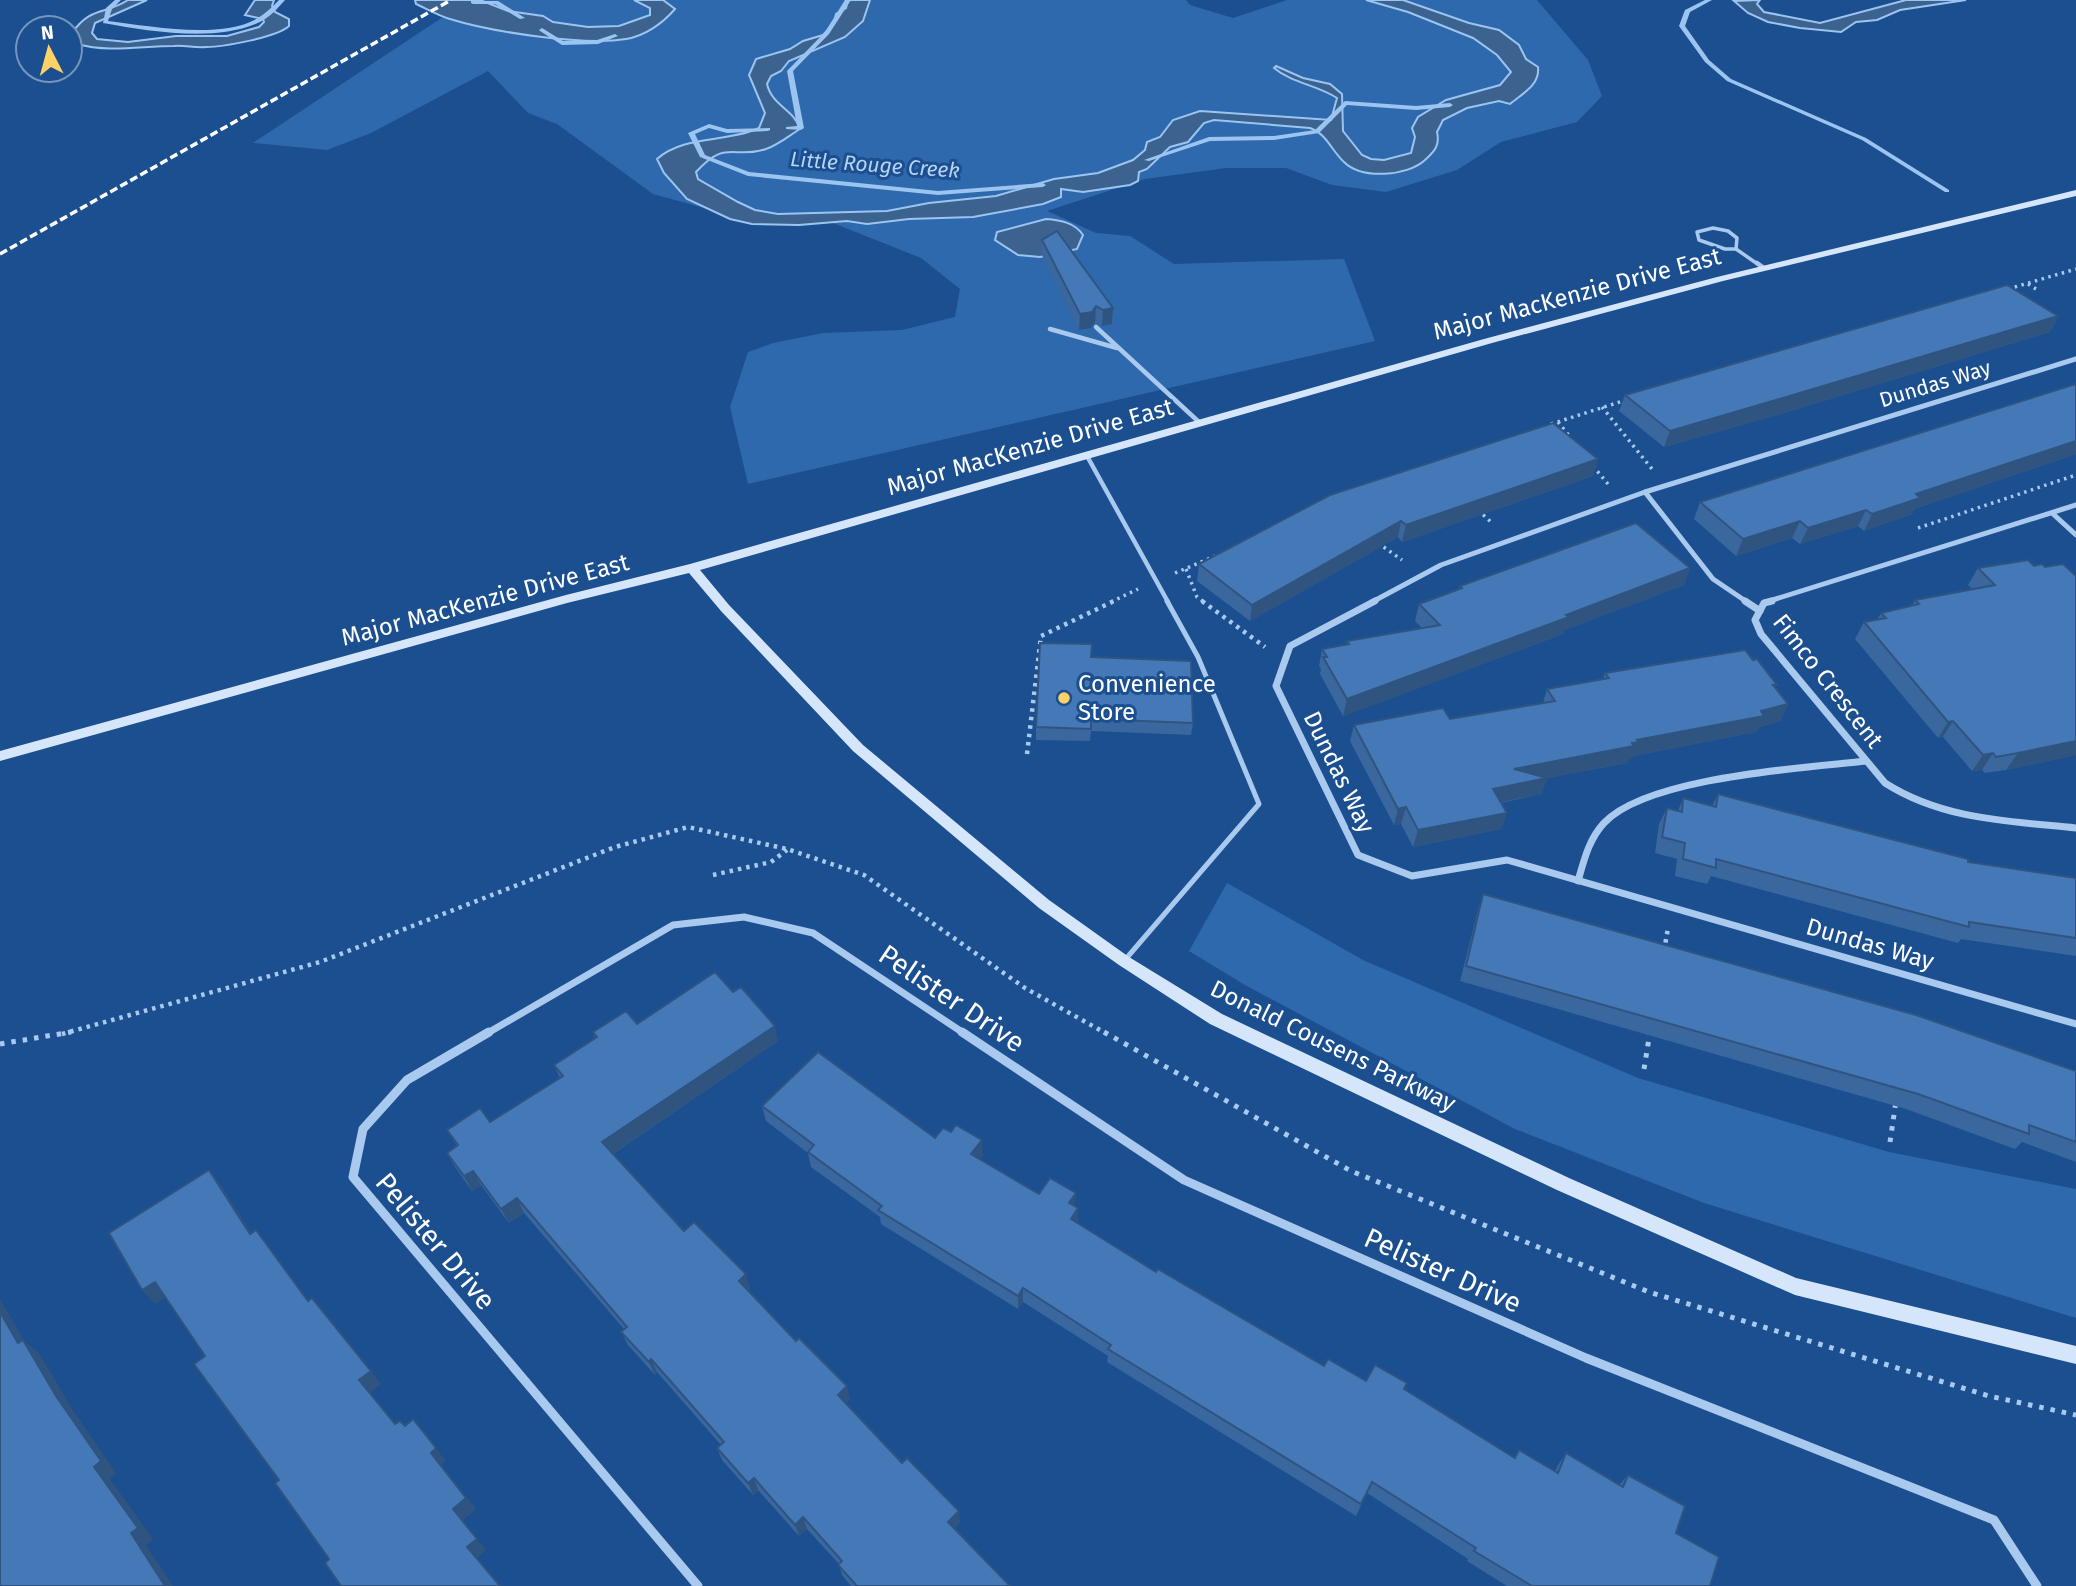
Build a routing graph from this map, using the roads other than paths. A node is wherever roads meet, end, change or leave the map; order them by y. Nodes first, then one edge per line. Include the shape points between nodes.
1 (2076, 192) edge
2 (1736, 249) junction
3 (1764, 268) junction
4 (1096, 327) edge
5 (1050, 329) dead end
6 (1120, 349) junction
7 (2076, 359) edge
8 (1200, 423) junction
9 (1087, 456) junction
10 (1645, 492) junction
11 (2076, 505) edge
12 (2052, 513) junction
13 (2076, 535) edge
14 (692, 568) junction
15 (1759, 611) junction
16 (0, 756) edge
17 (1866, 761) junction
18 (2076, 828) edge
19 (1578, 880) junction
20 (1124, 961) junction
21 (2076, 1024) edge
22 (2076, 1355) edge
23 (698, 1586) edge
24 (2037, 1586) edge

1 - 3 main road, Major MacKenzie Drive East
2 - 2 lane via 1737,239 1731,233 1716,228 1697,232 1699,240
2 - 3 lane
3 - 8 main road, Major MacKenzie Drive East
4 - 6 lane
5 - 6 lane
6 - 8 lane
7 - 10 street, Dundas Way
8 - 9 main road, Major MacKenzie Drive East
9 - 14 main road, Major MacKenzie Drive East
9 - 20 lane via 1198,657 1259,804
10 - 15 street via 1713,579
10 - 19 street, Dundas Way via 1441,565 1290,646 1276,686 1358,855 1412,876 1507,860
11 - 12 street, Fimco Crescent
12 - 13 street
12 - 15 street, Fimco Crescent via 1764,603
14 - 16 main road, Major MacKenzie Drive East
14 - 20 main road, Donald Cousens Parkway via 858,748 1044,904
15 - 17 street, Fimco Crescent via 1755,620 1761,634
17 - 18 street, Fimco Crescent via 1900,794 1944,812
17 - 19 street via 1711,779 1671,789 1604,822 1588,844
19 - 21 street, Dundas Way
20 - 22 main road, Donald Cousens Parkway via 1216,1019 1563,1184 1795,1286
23 - 24 street, Pelister Drive via 353,1177 363,1129 407,1080 673,925 744,917 813,933 1184,1180 1586,1358 1994,1520

